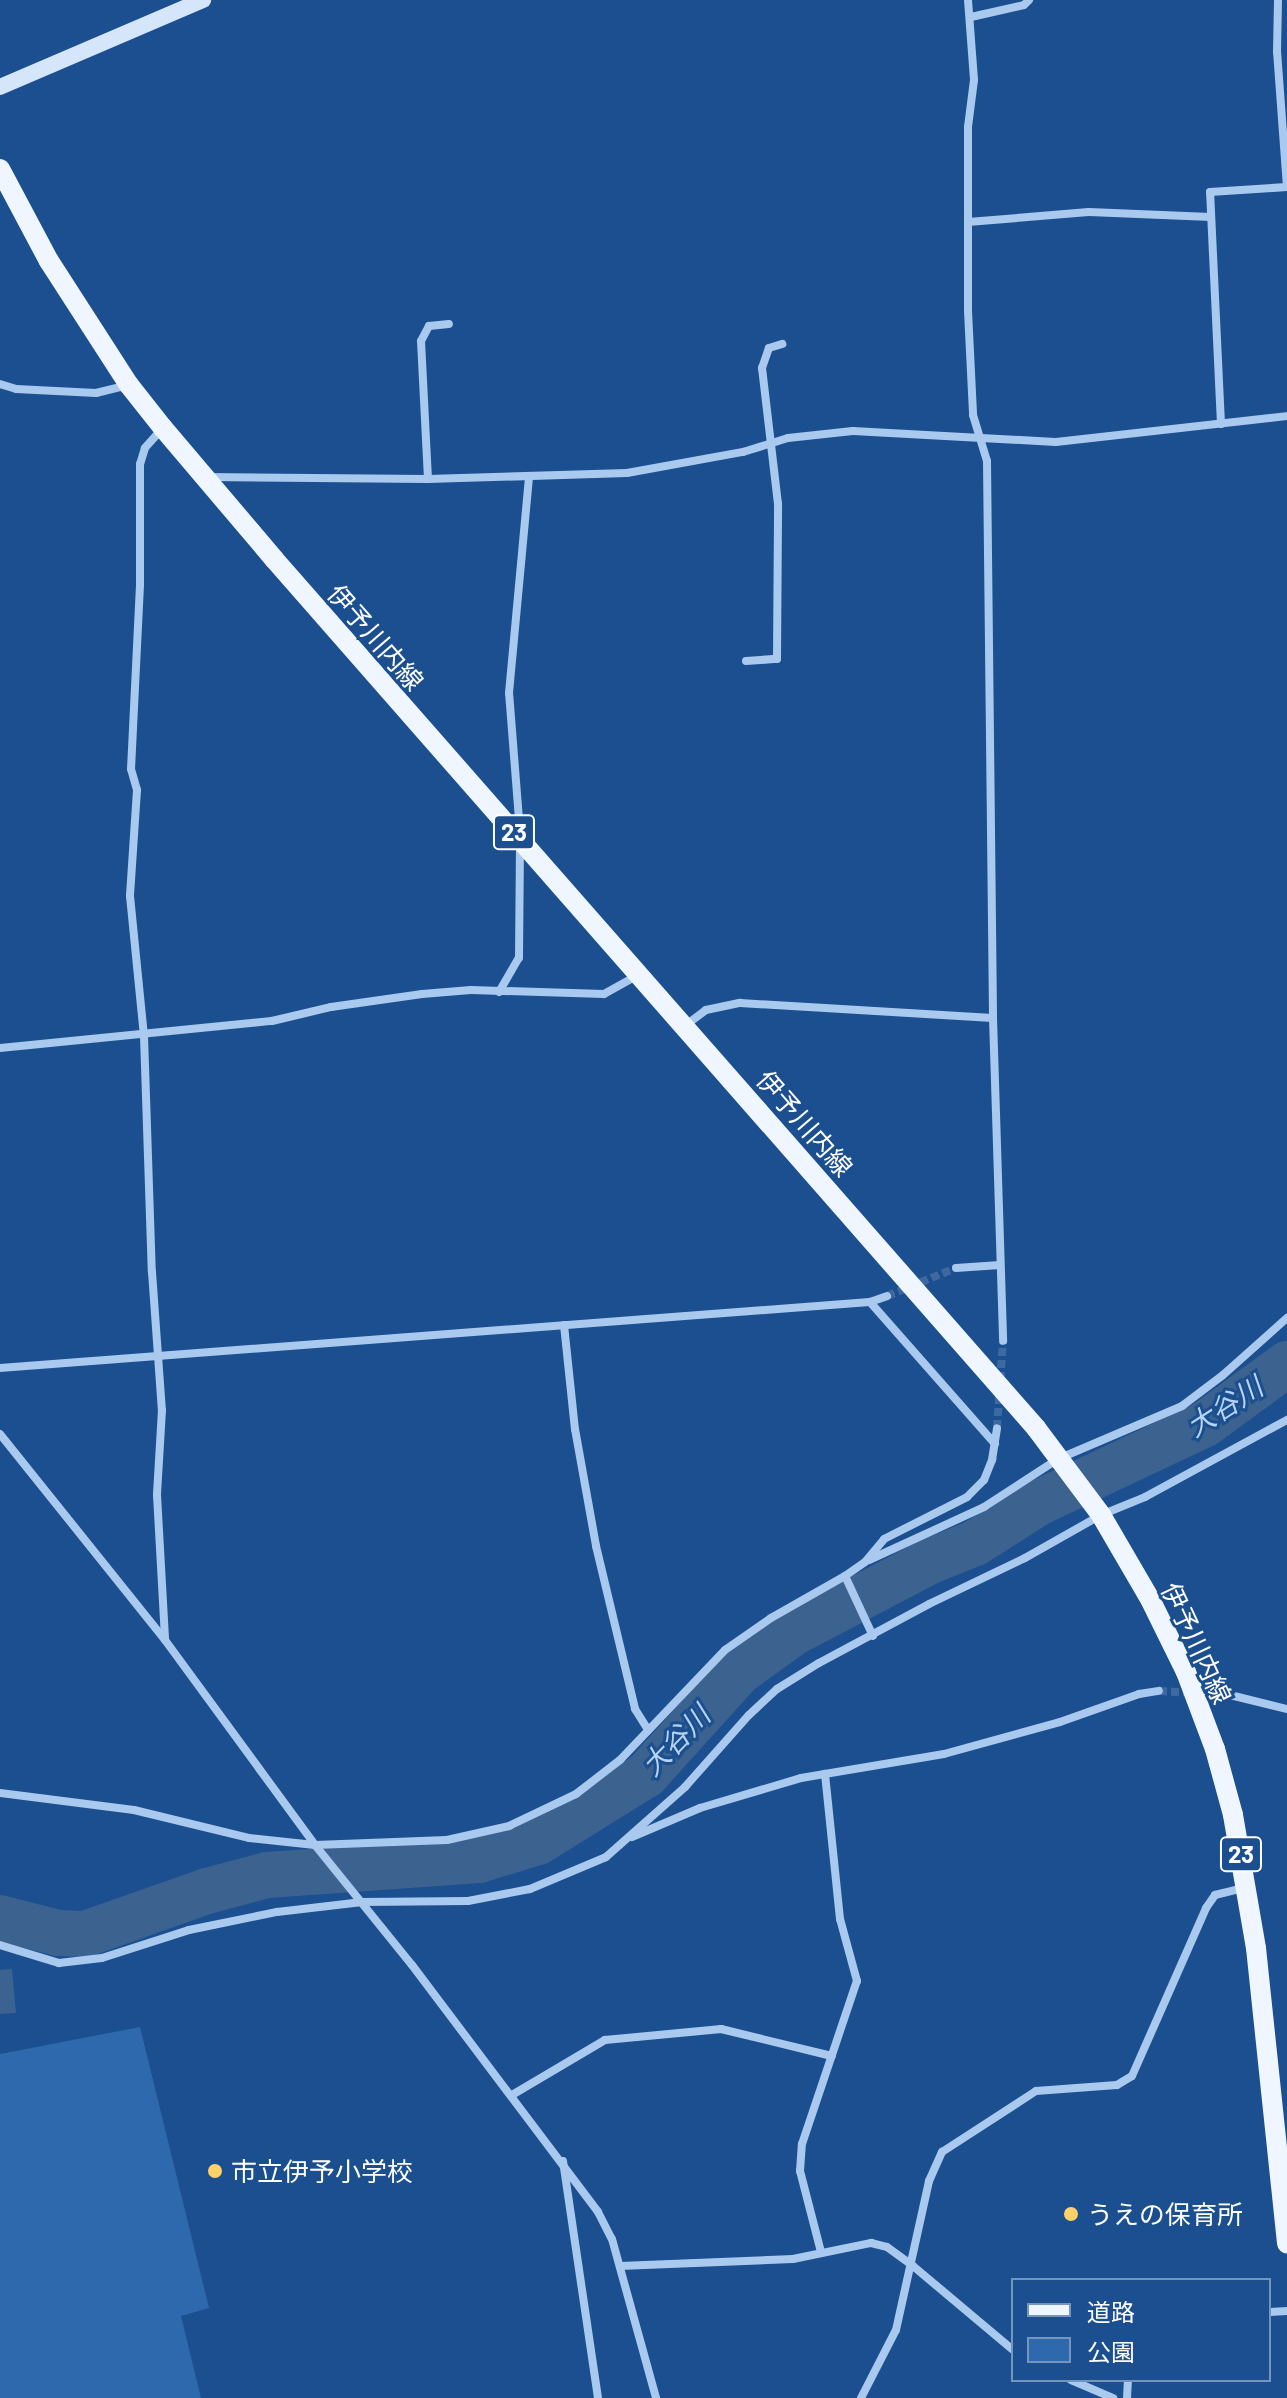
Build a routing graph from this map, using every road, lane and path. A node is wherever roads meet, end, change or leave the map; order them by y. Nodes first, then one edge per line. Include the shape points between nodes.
1 (203, 0) edge
2 (968, 0) edge
3 (1029, 0) edge
4 (1278, 0) edge
5 (971, 17) junction
6 (0, 87) edge
7 (0, 169) edge
8 (1211, 217) junction
9 (968, 222) junction
10 (449, 324) dead end
11 (782, 344) dead end
12 (0, 384) edge
13 (129, 385) junction
14 (1287, 416) edge
15 (1221, 424) junction
16 (163, 428) junction
17 (977, 436) junction
18 (772, 443) junction
19 (206, 477) junction
20 (529, 478) junction
21 (428, 479) junction
22 (746, 661) dead end
23 (520, 839) junction
24 (640, 973) junction
25 (499, 992) junction
26 (993, 1018) junction
27 (686, 1026) junction
28 (144, 1036) junction
29 (0, 1048) edge
30 (1000, 1265) junction
31 (956, 1268) tunnel mouth
32 (887, 1296) tunnel mouth
33 (870, 1302) junction
34 (1287, 1318) edge
35 (564, 1325) junction
36 (1003, 1341) tunnel mouth
37 (158, 1354) junction
38 (0, 1368) edge
39 (1287, 1420) edge
40 (997, 1428) tunnel mouth
41 (0, 1434) edge
42 (995, 1444) junction
43 (1062, 1463) junction
44 (1101, 1515) junction
45 (865, 1562) junction
46 (845, 1576) junction
47 (873, 1636) junction
48 (165, 1640) junction
49 (1159, 1691) tunnel mouth
50 (1230, 1695) tunnel mouth
51 (1287, 1709) edge
52 (648, 1730) junction
53 (825, 1774) junction
54 (0, 1793) edge
55 (624, 1841) junction
56 (315, 1845) junction
57 (1247, 1887) junction
58 (359, 1898) junction
59 (0, 1945) edge
60 (832, 2056) junction
61 (512, 2095) junction
62 (562, 2161) junction
63 (1287, 2243) edge
64 (821, 2252) junction
65 (620, 2266) junction
66 (913, 2266) junction
67 (1011, 2348) edge
68 (1076, 2382) edge
69 (598, 2398) edge
70 (656, 2398) edge
71 (861, 2398) edge
72 (1113, 2398) edge

1 - 6 street
2 - 5 street
3 - 5 street
4 - 8 street via 1287,187 1210,192
5 - 9 street
7 - 13 main road, 伊予川内線 / 23 via 49,261
8 - 9 street via 1089,212
8 - 15 street
9 - 17 street
10 - 21 street via 429,326 421,341
11 - 18 street via 769,348 762,368
12 - 13 street via 96,393
13 - 16 main road, 伊予川内線 / 23
14 - 15 street
15 - 17 street via 1056,442
16 - 19 main road, 伊予川内線 / 23
16 - 28 street via 145,448 140,464 131,769 137,790 130,896
17 - 18 street via 853,431
17 - 26 street via 987,461
18 - 20 street via 627,473
18 - 22 street via 778,520 777,659
19 - 21 street
19 - 23 main road, 伊予川内線 / 23
20 - 21 street
20 - 23 street via 509,693
23 - 24 main road, 伊予川内線 / 23
23 - 25 street via 519,958
24 - 25 street via 604,994
24 - 27 main road, 伊予川内線 / 23
25 - 28 street via 422,994 272,1021
26 - 27 street via 740,1003 706,1010
26 - 30 street
27 - 43 main road, 伊予川内線 / 23
28 - 29 street
28 - 37 street
30 - 31 street
30 - 36 street
32 - 33 street
33 - 35 street
33 - 42 street
34 - 43 street via 1182,1406
35 - 37 street
35 - 52 street via 575,1429 596,1546 635,1709
37 - 38 street
37 - 48 street via 162,1410 157,1495
39 - 44 street
40 - 42 street
41 - 48 street
42 - 45 street via 984,1480 967,1497 884,1539
43 - 44 main road, 伊予川内線 / 23
43 - 45 street via 984,1507
44 - 47 street
44 - 57 main road, 伊予川内線 / 23 via 1186,1672 1215,1749
45 - 46 street
46 - 47 street
46 - 52 street via 725,1650
47 - 55 street via 777,1689 685,1787
48 - 56 street
49 - 53 street via 944,1754
50 - 51 street
52 - 56 street via 576,1794 509,1826 447,1840
53 - 55 street via 700,1808
53 - 60 street via 840,1919 857,1981
54 - 56 street via 134,1810 249,1838
55 - 58 street via 606,1857 530,1889 468,1901
56 - 58 street
57 - 63 main road, 伊予川内線 / 23
57 - 66 street via 1215,1895 1206,1908 1132,2076 1117,2085 1036,2091 942,2152 929,2181
58 - 59 street via 189,1930 102,1958 59,1963
58 - 61 street
60 - 61 street via 721,2029 605,2040
60 - 64 street via 802,2144 800,2171
61 - 62 street
62 - 65 street via 598,2212
62 - 69 street
64 - 65 street via 760,2261
64 - 66 street via 871,2243 887,2247
65 - 70 street
66 - 67 street
66 - 71 street via 896,2330
68 - 72 street

